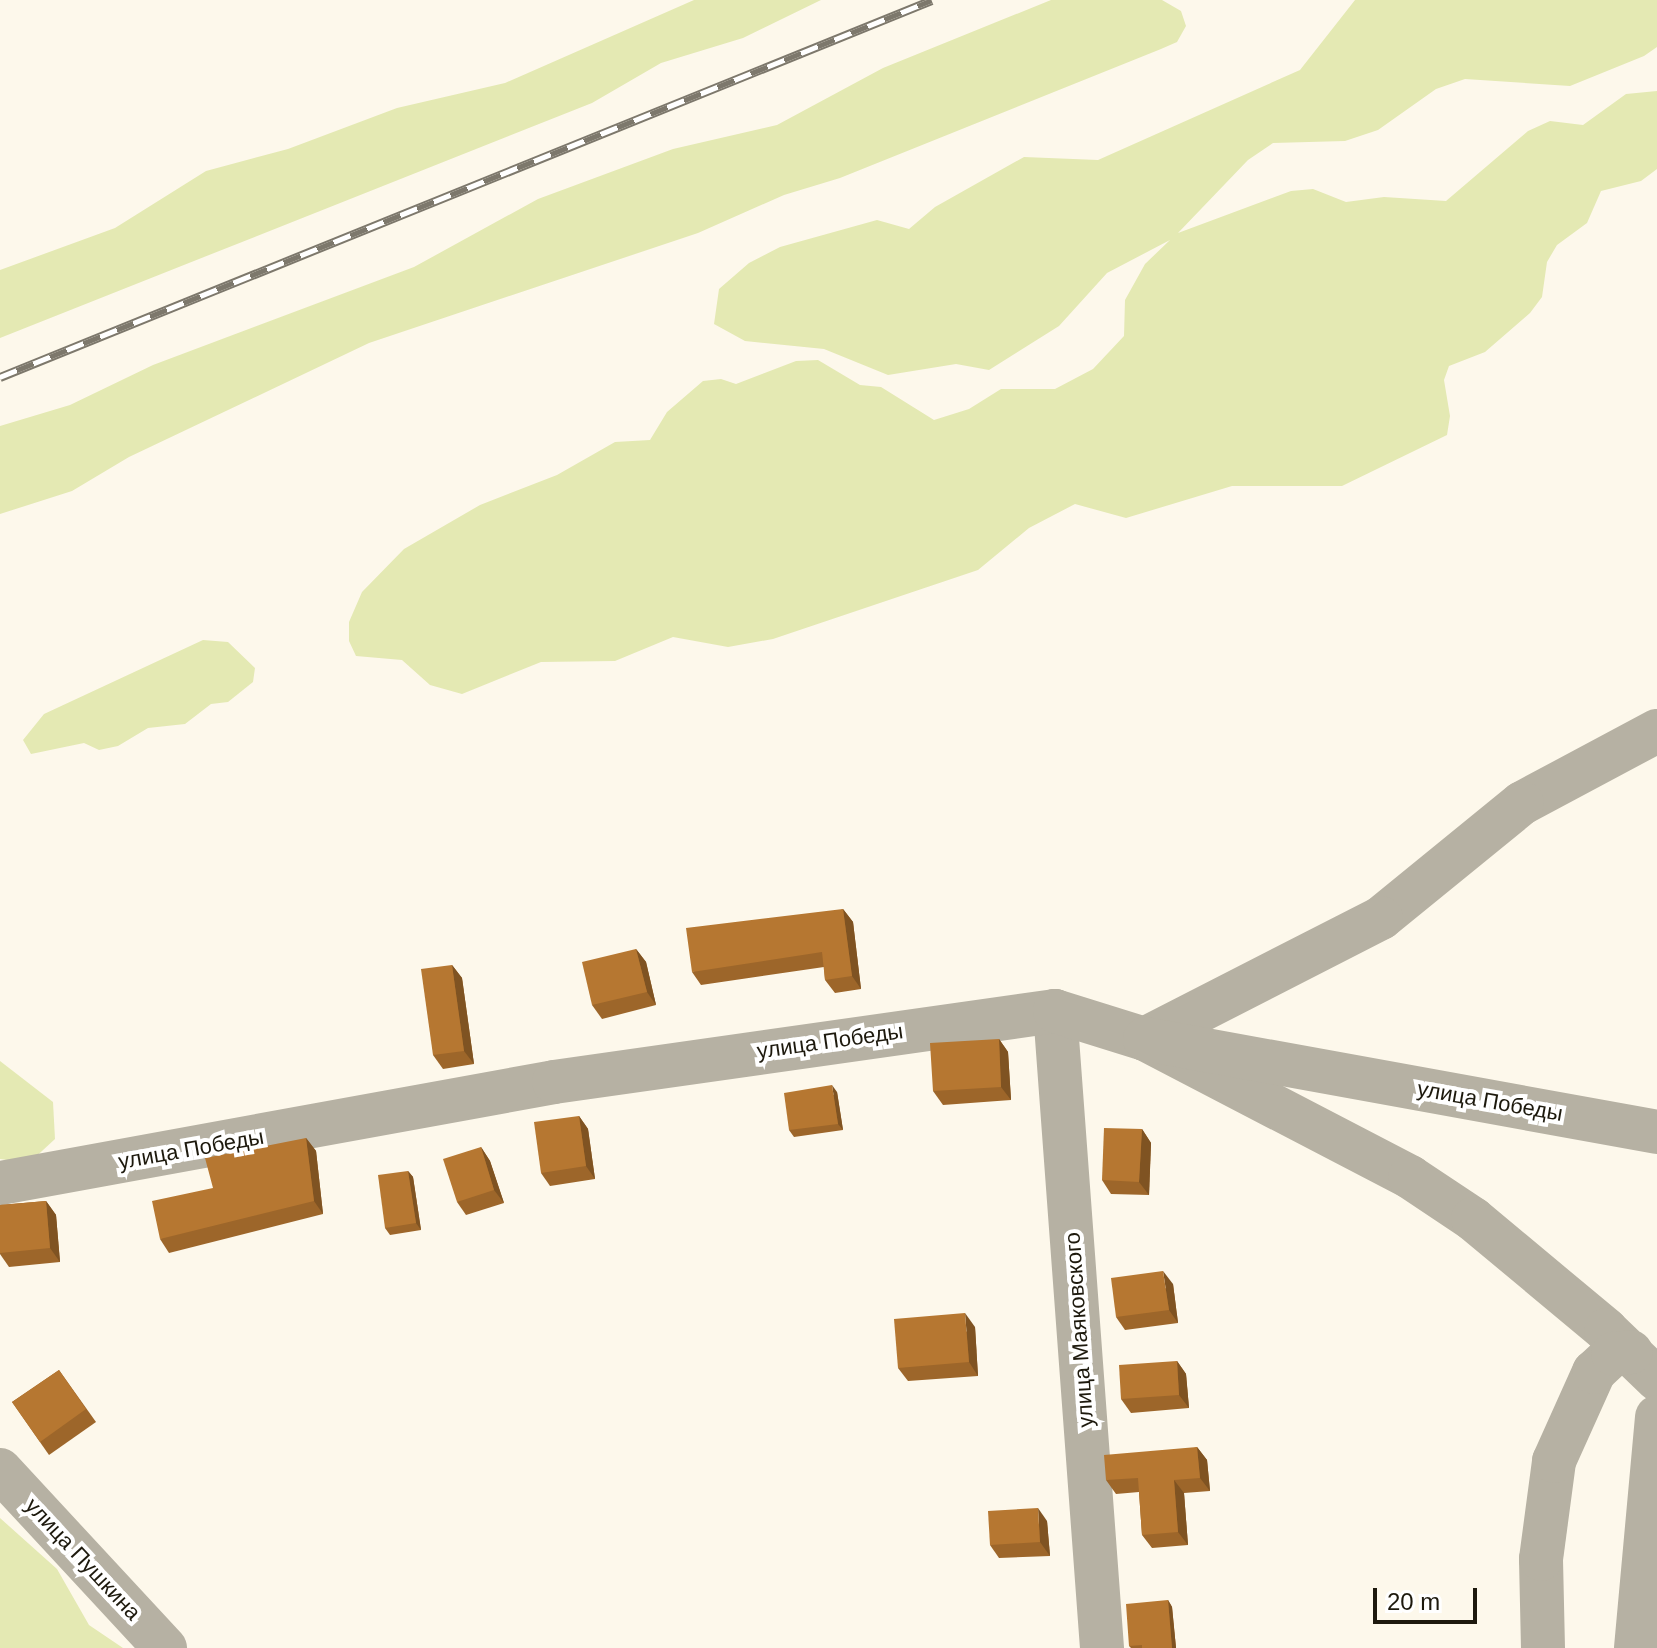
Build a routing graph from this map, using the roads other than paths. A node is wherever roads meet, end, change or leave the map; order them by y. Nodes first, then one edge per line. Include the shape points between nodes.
1 (1657, 731) edge
2 (1055, 1011) junction
3 (1145, 1039) junction
4 (1657, 1132) edge
5 (0, 1183) edge
6 (1644, 1366) edge
7 (1657, 1417) edge
8 (0, 1470) edge
9 (165, 1648) edge
10 (1102, 1648) edge
11 (1543, 1648) edge
12 (1636, 1648) edge

1 - 3 street via 1522,803 1381,918
2 - 3 street, улица Победы
2 - 5 street, улица Победы via 554,1082
2 - 10 street, улица Маяковского
3 - 4 street, улица Победы
3 - 6 street via 1410,1177 1535,1268
6 - 11 street via 1613,1354 1594,1372 1554,1461 1541,1559
7 - 12 street
8 - 9 street, улица Пушкина

